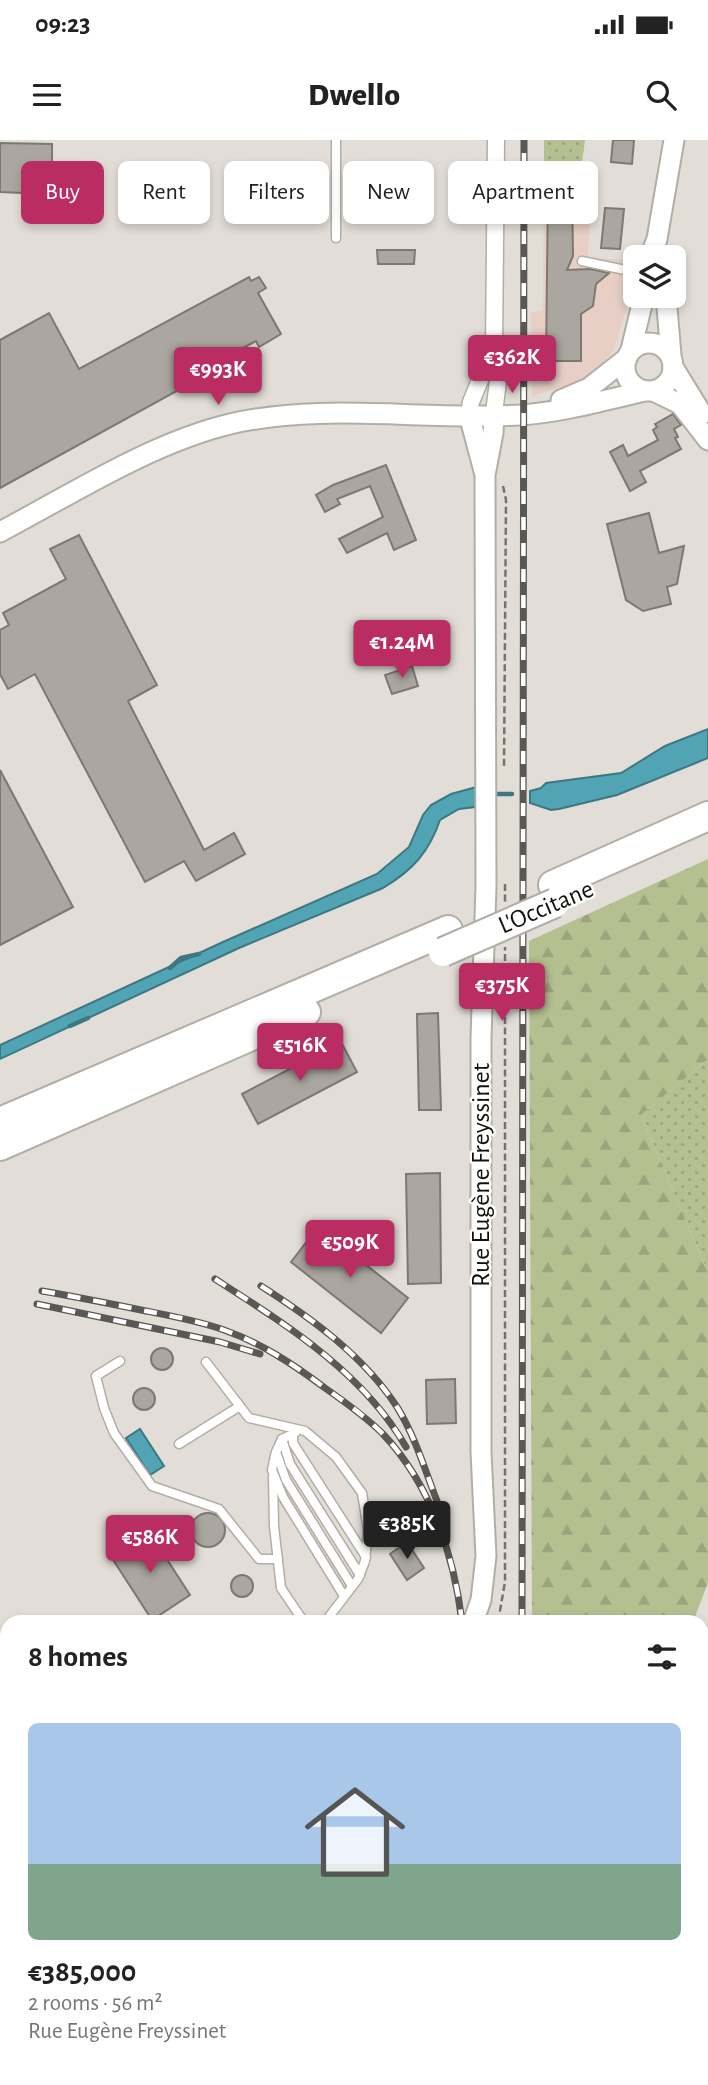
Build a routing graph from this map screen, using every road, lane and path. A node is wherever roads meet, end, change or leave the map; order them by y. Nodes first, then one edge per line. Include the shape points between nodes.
1 (336, 140) edge
2 (496, 140) edge
3 (674, 140) edge
4 (336, 239) dead end
5 (658, 245) edge
6 (582, 261) dead end
7 (623, 269) edge
8 (641, 308) edge
9 (658, 308) edge
10 (667, 308) edge
11 (668, 324) junction
12 (494, 346) junction
13 (629, 354) junction
14 (672, 361) junction
15 (649, 391) junction
16 (470, 408) junction
17 (533, 413) junction
18 (494, 415) junction
19 (708, 423) edge
20 (708, 440) edge
21 (485, 475) junction
22 (0, 532) edge
23 (504, 780) dead end
24 (708, 816) edge
25 (708, 836) edge
26 (505, 875) dead end
27 (554, 894) junction
28 (505, 902) dead end
29 (445, 941) junction
30 (505, 943) dead end
31 (0, 1122) edge
32 (0, 1146) edge
33 (120, 1361) dead end
34 (206, 1362) dead end
35 (240, 1406) junction
36 (305, 1431) junction
37 (293, 1434) junction
38 (282, 1439) junction
39 (179, 1444) dead end
40 (275, 1452) junction
41 (272, 1470) junction
42 (366, 1557) junction
43 (278, 1559) junction
44 (360, 1575) junction
45 (352, 1587) junction
46 (344, 1596) junction
47 (299, 1615) edge
48 (330, 1615) edge
49 (476, 1615) edge
50 (499, 1615) edge

1 - 4 lane
2 - 12 street
3 - 5 street
6 - 7 lane
8 - 13 street
9 - 11 lane via 662,321
10 - 11 street
11 - 14 street
12 - 16 street
12 - 18 street
13 - 14 street via 637,345 652,342 666,349
13 - 15 street via 625,365 628,379
13 - 17 street via 589,388
14 - 15 street via 667,382
14 - 19 street
15 - 17 street
15 - 20 street via 680,404
16 - 18 street
16 - 21 street, Rue Eugène Freyssinet
16 - 22 street via 304,415 232,424 175,441
17 - 18 street
18 - 21 street, Rue Eugène Freyssinet
21 - 23 path via 495,473 506,500
21 - 49 street, Rue Eugène Freyssinet via 481,1452 486,1556
24 - 27 highway, L'Occitane
25 - 27 highway, L'Occitane
26 - 28 path
27 - 29 highway, L'Occitane, bridge
29 - 31 highway, L'Occitane
29 - 32 highway, L'Occitane
30 - 50 path via 505,1582
33 - 43 lane via 96,1376 104,1408 114,1433 152,1486 219,1509 259,1559
34 - 35 lane
35 - 36 lane via 249,1418
35 - 39 lane
36 - 37 lane
36 - 42 lane via 336,1457 362,1493 368,1530
37 - 38 lane
37 - 42 lane via 293,1443
38 - 40 lane
38 - 44 lane via 290,1464
40 - 41 lane
40 - 45 lane via 286,1480
41 - 43 lane
41 - 46 lane via 283,1497
42 - 44 lane
43 - 47 lane via 281,1588
44 - 45 lane
45 - 46 lane
46 - 48 lane

